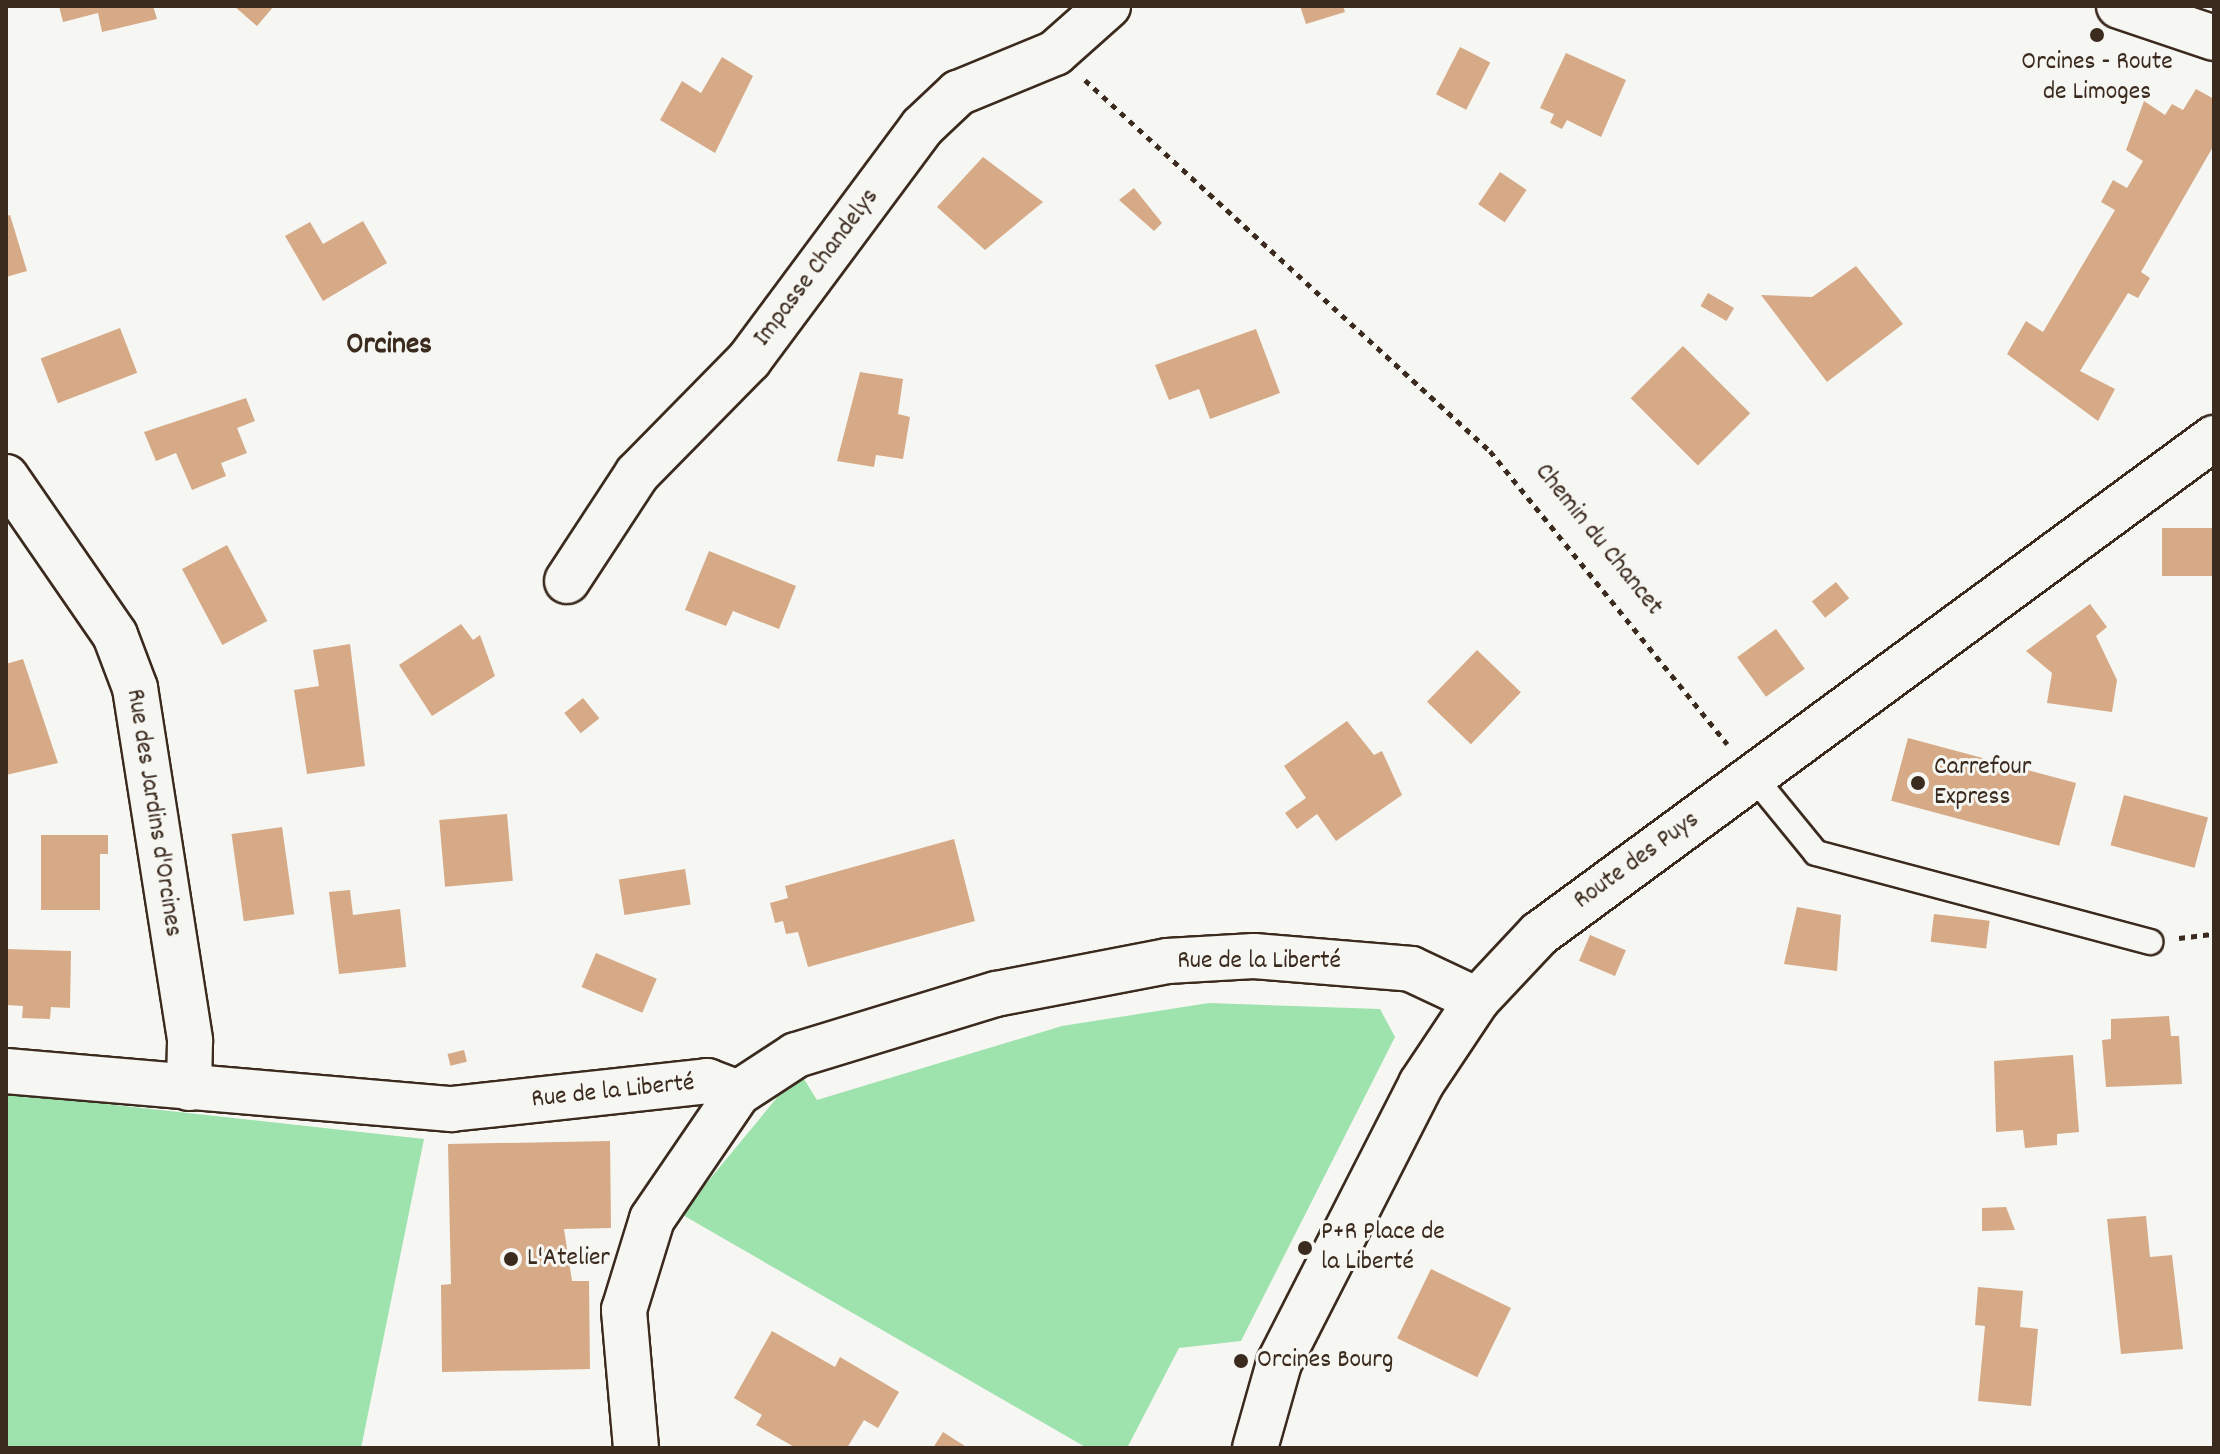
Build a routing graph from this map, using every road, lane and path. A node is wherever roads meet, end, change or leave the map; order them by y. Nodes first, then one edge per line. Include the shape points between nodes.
1 (1108, 6) edge
2 (2119, 6) edge
3 (2214, 38) edge
4 (1055, 53) junction
5 (2214, 438) edge
6 (6, 477) edge
7 (567, 581) dead end
8 (1753, 776) junction
9 (2150, 942) dead end
10 (1477, 1000) junction
11 (6, 1071) edge
12 (189, 1088) junction
13 (738, 1093) junction
14 (636, 1448) edge
15 (1255, 1448) edge

1 - 4 street, Impasse Chandelys
2 - 3 street
4 - 7 street, Impasse Chandelys via 958,93 922,127 749,360 637,474
4 - 8 path, Chemin du Chancet via 1490,451
5 - 8 street, Route des Puys
6 - 12 street, Rue des Jardins d'Orcines via 115,635 135,688 190,1041
8 - 9 lane via 1816,853
8 - 10 street, Route des Puys via 1539,934
10 - 13 street, Rue de la Liberté via 1411,969 1254,956 1167,961 996,994 824,1046 796,1055
10 - 15 street, Route des Puys via 1421,1084 1279,1363
11 - 12 street, Rue de la Liberté
12 - 13 street, Rue de la Liberté via 451,1109 707,1081
13 - 14 street via 652,1219 624,1310

